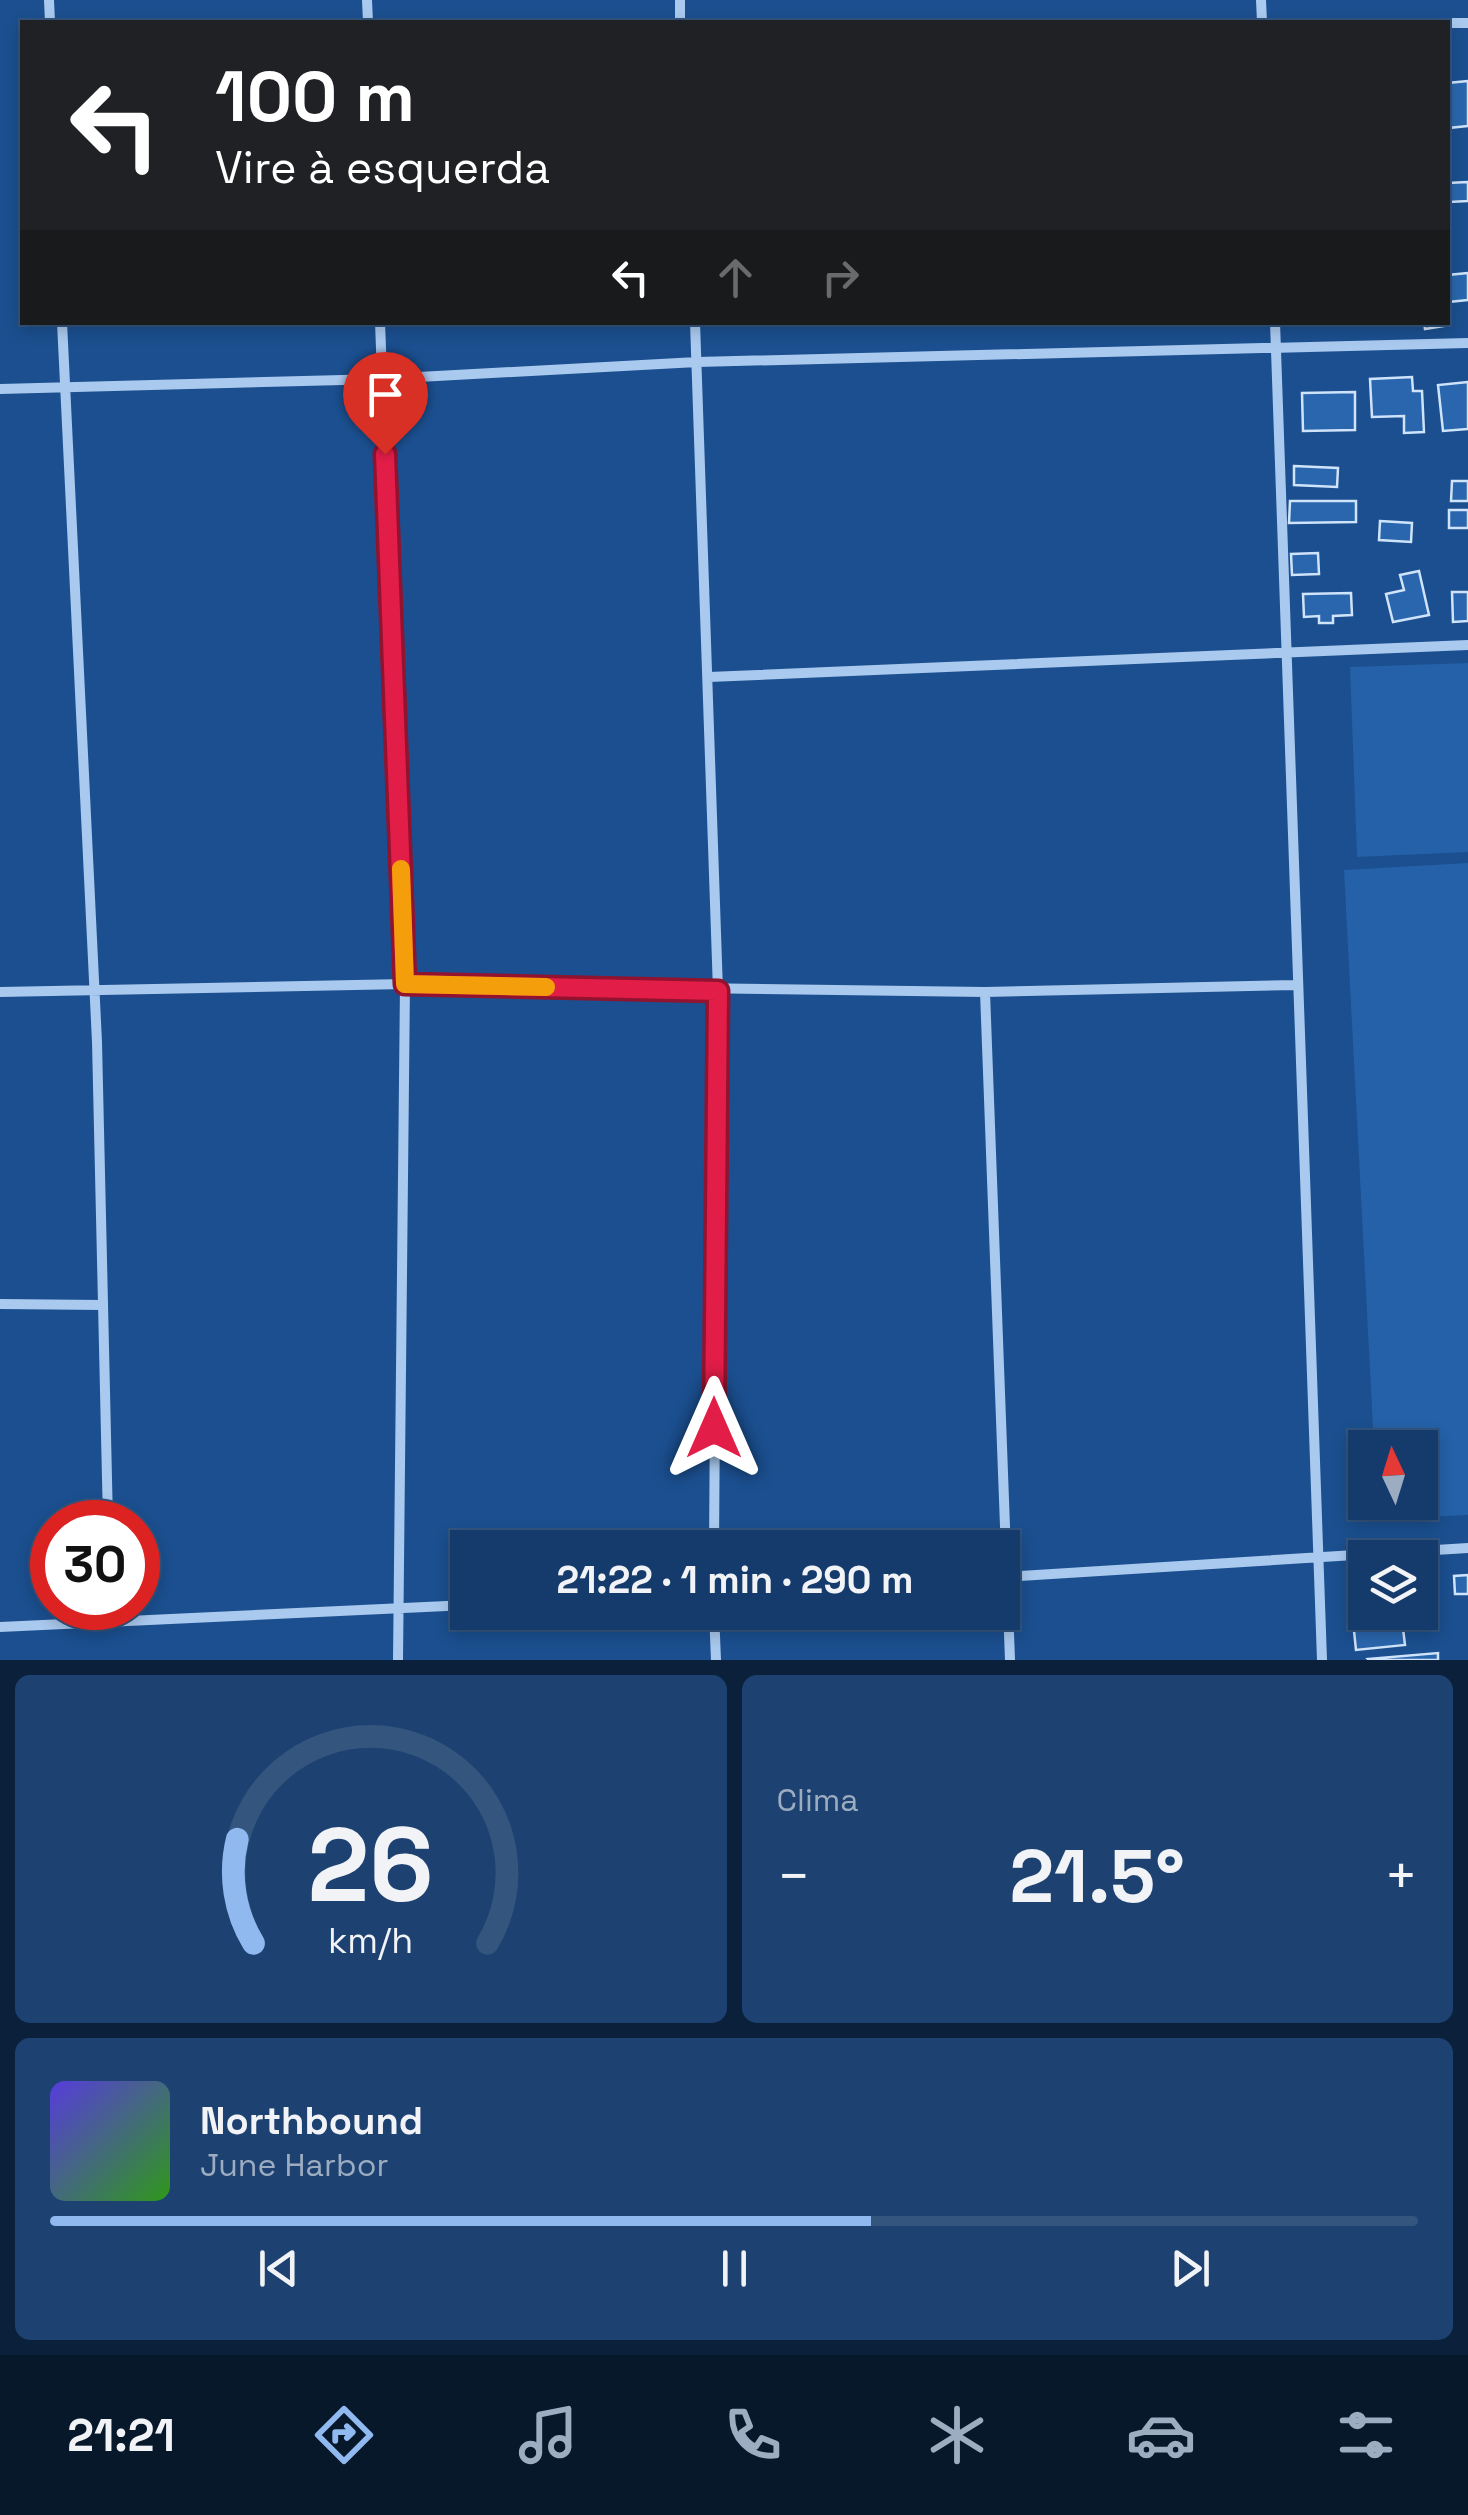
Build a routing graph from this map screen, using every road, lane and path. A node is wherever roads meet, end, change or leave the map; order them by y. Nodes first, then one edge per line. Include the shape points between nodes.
1 (62, 325) edge
2 (380, 325) edge
3 (695, 325) edge
4 (1275, 325) edge
5 (1468, 343) edge
6 (1276, 349) junction
7 (698, 362) junction
8 (382, 378) junction
9 (65, 387) junction
10 (0, 388) edge
11 (1468, 645) edge
12 (1285, 652) junction
13 (708, 677) junction
14 (405, 984) junction
15 (1296, 985) junction
16 (94, 991) junction
17 (718, 991) junction
18 (0, 992) edge
19 (985, 992) junction
20 (0, 1304) edge
21 (102, 1305) junction
22 (107, 1500) edge
23 (714, 1530) edge
24 (1002, 1530) edge
25 (1468, 1548) edge
26 (1320, 1560) junction
27 (1020, 1576) edge
28 (450, 1606) edge
29 (400, 1609) junction
30 (160, 1620) edge
31 (30, 1626) edge
32 (0, 1627) edge
33 (715, 1630) edge
34 (1008, 1630) edge
35 (398, 1660) edge
36 (716, 1660) edge
37 (1010, 1660) edge
38 (1322, 1660) edge

1 - 9 street
2 - 8 street
3 - 7 street
4 - 6 street
5 - 6 street
6 - 7 street
6 - 12 street
7 - 8 street
7 - 13 street
8 - 9 street
8 - 14 street
9 - 10 street
9 - 16 street
11 - 12 street
12 - 13 street
12 - 15 street
13 - 17 street
14 - 16 street
14 - 17 street
14 - 29 street
15 - 19 street
15 - 26 street
16 - 18 street
16 - 21 street
17 - 19 street
17 - 23 street
19 - 24 street
20 - 21 street
21 - 22 street
25 - 26 street
26 - 27 street
26 - 38 street
28 - 29 street
29 - 30 street
29 - 35 street
31 - 32 street
33 - 36 street
34 - 37 street

